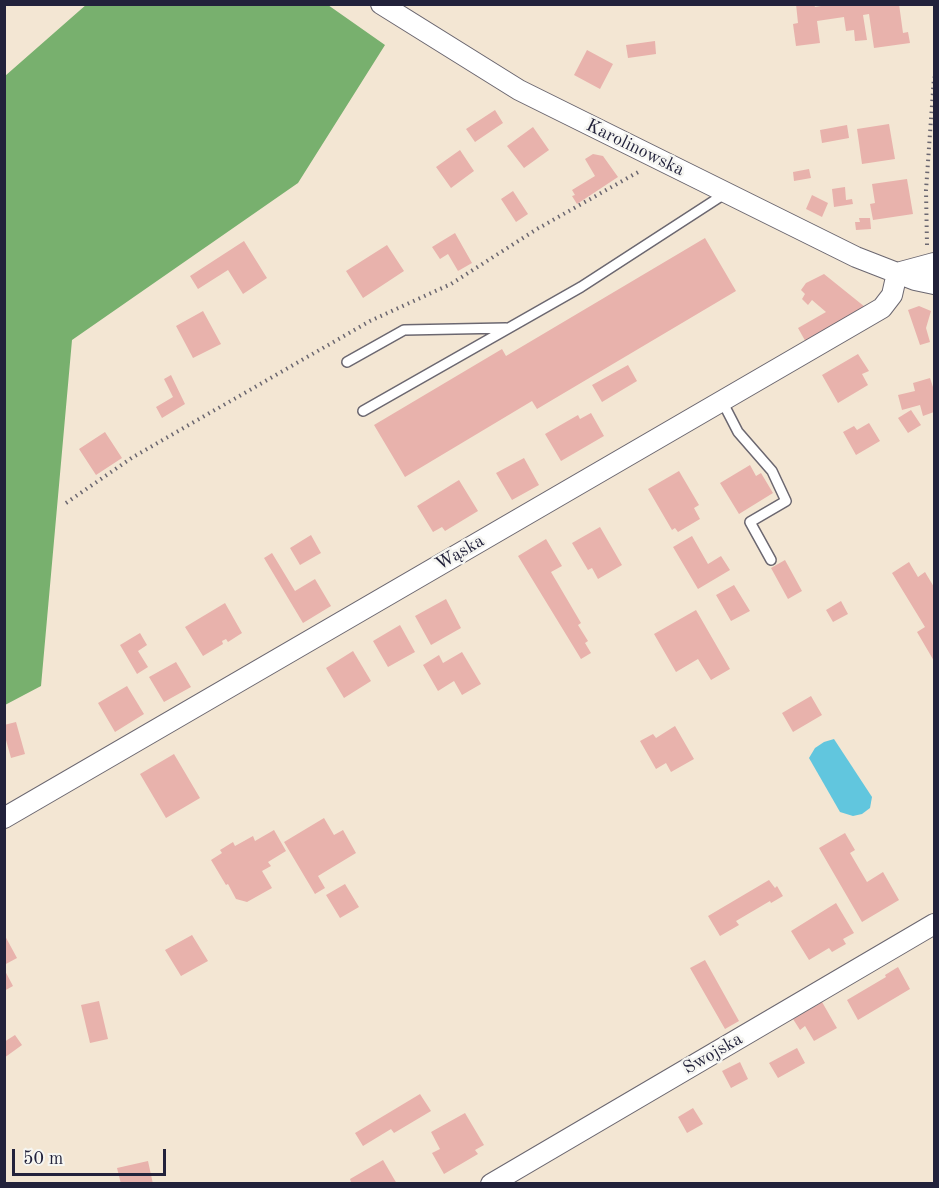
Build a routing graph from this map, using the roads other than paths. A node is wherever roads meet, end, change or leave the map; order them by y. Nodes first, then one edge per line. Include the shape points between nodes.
1 (381, 4) edge
2 (726, 193) junction
3 (934, 263) edge
4 (897, 273) junction
5 (934, 284) edge
6 (509, 328) junction
7 (347, 362) dead end
8 (722, 401) junction
9 (363, 411) dead end
10 (771, 560) dead end
11 (4, 818) edge
12 (934, 924) edge
13 (491, 1184) edge

1 - 2 street, Karolinowska via 519,90
2 - 4 street, Karolinowska
2 - 6 lane via 581,287
3 - 4 street
4 - 5 street, Karolinowska
4 - 8 street, Wąska via 892,295 882,308
6 - 7 lane via 404,330
6 - 9 lane
8 - 10 lane via 738,432 772,471 786,501 750,522
8 - 11 street, Wąska
12 - 13 street, Swojska

